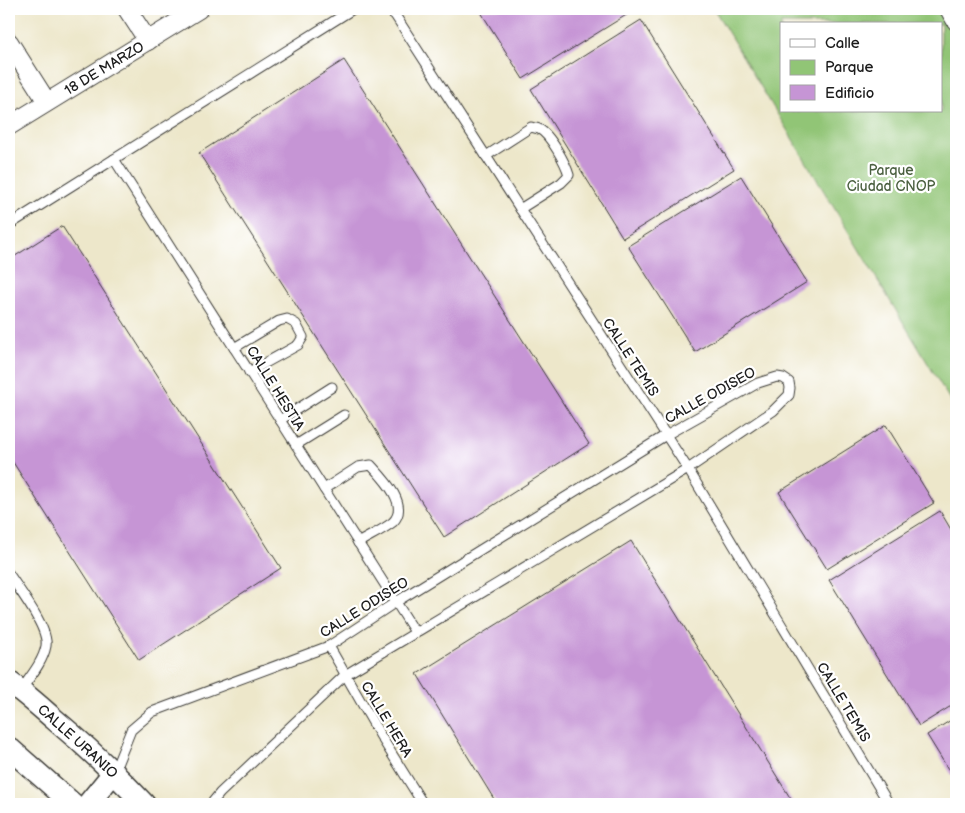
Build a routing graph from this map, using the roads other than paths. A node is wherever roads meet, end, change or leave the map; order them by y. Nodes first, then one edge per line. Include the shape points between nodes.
1 (127, 9) edge
2 (199, 9) edge
3 (353, 9) edge
4 (386, 9) edge
5 (949, 9) edge
6 (956, 20) edge
7 (148, 41) junction
8 (9, 42) edge
9 (47, 102) junction
10 (9, 126) edge
11 (486, 156) junction
12 (114, 159) junction
13 (520, 209) junction
14 (9, 225) edge
15 (234, 348) junction
16 (249, 372) junction
17 (332, 387) dead end
18 (344, 415) dead end
19 (280, 420) junction
20 (666, 435) junction
21 (296, 445) junction
22 (688, 469) junction
23 (324, 489) junction
24 (358, 543) junction
25 (9, 574) edge
26 (396, 602) junction
27 (415, 632) junction
28 (329, 646) junction
29 (345, 675) junction
30 (15, 686) edge
31 (9, 748) edge
32 (114, 772) junction
33 (73, 804) edge
34 (88, 804) edge
35 (144, 804) edge
36 (211, 804) edge
37 (423, 804) edge
38 (889, 804) edge

1 - 7 street
2 - 7 street, 18 DE MARZO
3 - 12 lane
4 - 11 lane, CALLE TEMIS via 395,15
5 - 6 street
7 - 9 street, 18 DE MARZO
8 - 9 street
9 - 10 street, 18 DE MARZO
11 - 13 lane, CALLE TEMIS
11 - 13 lane via 531,127 546,135 566,166 569,175 561,183
12 - 14 lane
12 - 15 lane, CALLE HESTIA
13 - 20 lane, CALLE TEMIS
15 - 16 lane, CALLE HESTIA
15 - 16 lane via 279,321 287,319 296,324 303,337 298,345
16 - 19 lane, CALLE HESTIA
17 - 19 lane
18 - 21 lane
19 - 21 lane, CALLE HESTIA
20 - 22 lane, CALLE TEMIS
20 - 22 lane, CALLE ODISEO via 758,383 777,377 789,382 789,395 773,411
20 - 26 lane, CALLE ODISEO
21 - 23 lane, CALLE HESTIA
22 - 27 lane, CALLE ODISEO
22 - 38 lane, CALLE TEMIS
23 - 24 lane, CALLE HESTIA
23 - 24 lane via 358,467 371,465 384,478 399,503 399,512 393,522
24 - 26 lane, CALLE HESTIA
25 - 30 lane via 47,638 41,660
26 - 27 lane, CALLE HESTIA
26 - 28 lane, CALLE ODISEO
27 - 29 lane, CALLE ODISEO
28 - 29 lane, CALLE HERA
28 - 32 lane, CALLE ODISEO via 152,712 131,730
29 - 36 lane, CALLE ODISEO
29 - 37 lane, CALLE HERA
30 - 32 street, CALLE URANIO
31 - 33 street
32 - 34 street
32 - 35 street, CALLE URANIO

